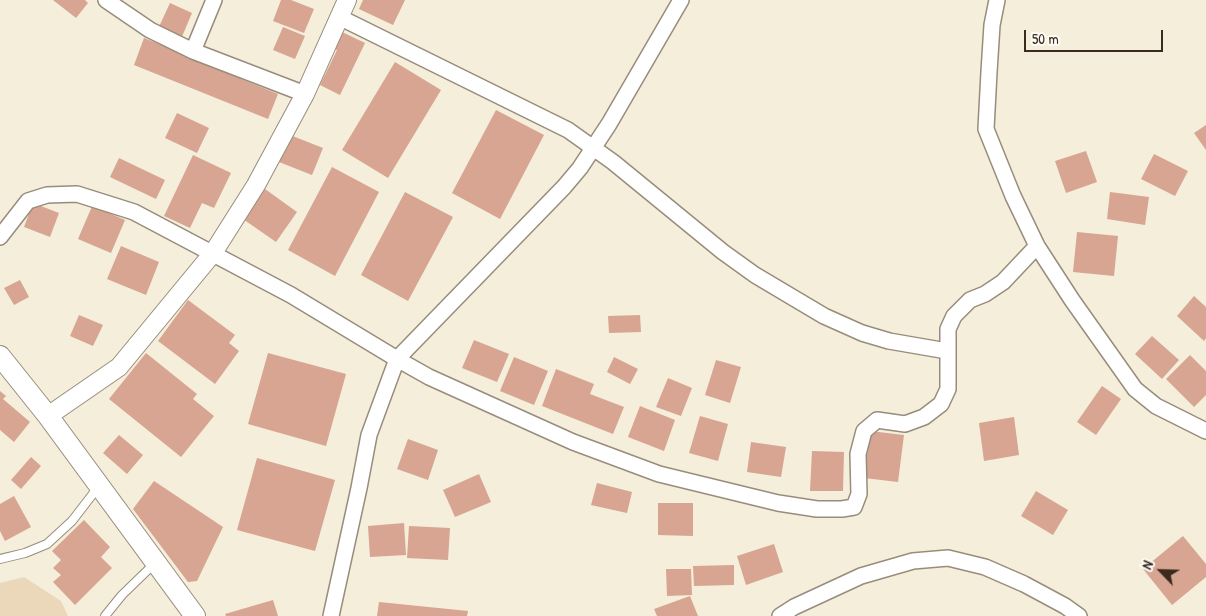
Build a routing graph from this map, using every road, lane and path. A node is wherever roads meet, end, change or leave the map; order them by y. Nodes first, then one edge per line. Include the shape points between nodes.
1 (106, 0) edge
2 (214, 0) edge
3 (347, 0) edge
4 (681, 0) edge
5 (997, 0) edge
6 (339, 18) junction
7 (193, 51) junction
8 (305, 94) junction
9 (594, 148) junction
10 (0, 237) edge
11 (1037, 246) junction
12 (213, 253) junction
13 (947, 351) junction
14 (0, 356) edge
15 (397, 359) junction
16 (48, 416) junction
17 (1206, 431) edge
18 (99, 485) junction
19 (0, 559) edge
20 (155, 563) junction
21 (105, 616) edge
22 (195, 616) edge
23 (331, 616) edge
24 (780, 616) edge
25 (1079, 616) edge

1 - 7 street via 150,30
2 - 7 street
3 - 6 street
4 - 9 street
5 - 11 street via 986,130
6 - 8 street
6 - 9 street via 568,130
7 - 8 street
8 - 12 street via 256,185
9 - 13 street via 724,252 788,296 862,333
9 - 15 street via 564,187
10 - 12 street via 28,201 47,195 77,194 134,212
11 - 13 street via 1003,282 970,300 954,316 948,329
11 - 17 street via 1135,389 1156,406
12 - 15 street via 291,295
12 - 16 street via 119,367
13 - 15 street via 948,389 941,404 924,417 905,424 877,420 864,431 858,454 859,494 854,507 842,509 778,503 658,474 573,442 429,377
14 - 16 main road
15 - 23 street via 369,435
16 - 18 main road
18 - 19 lane via 72,521 48,544
18 - 20 main road
20 - 21 lane
20 - 22 main road
24 - 25 street via 861,576 913,561 948,558 985,566 1049,597

